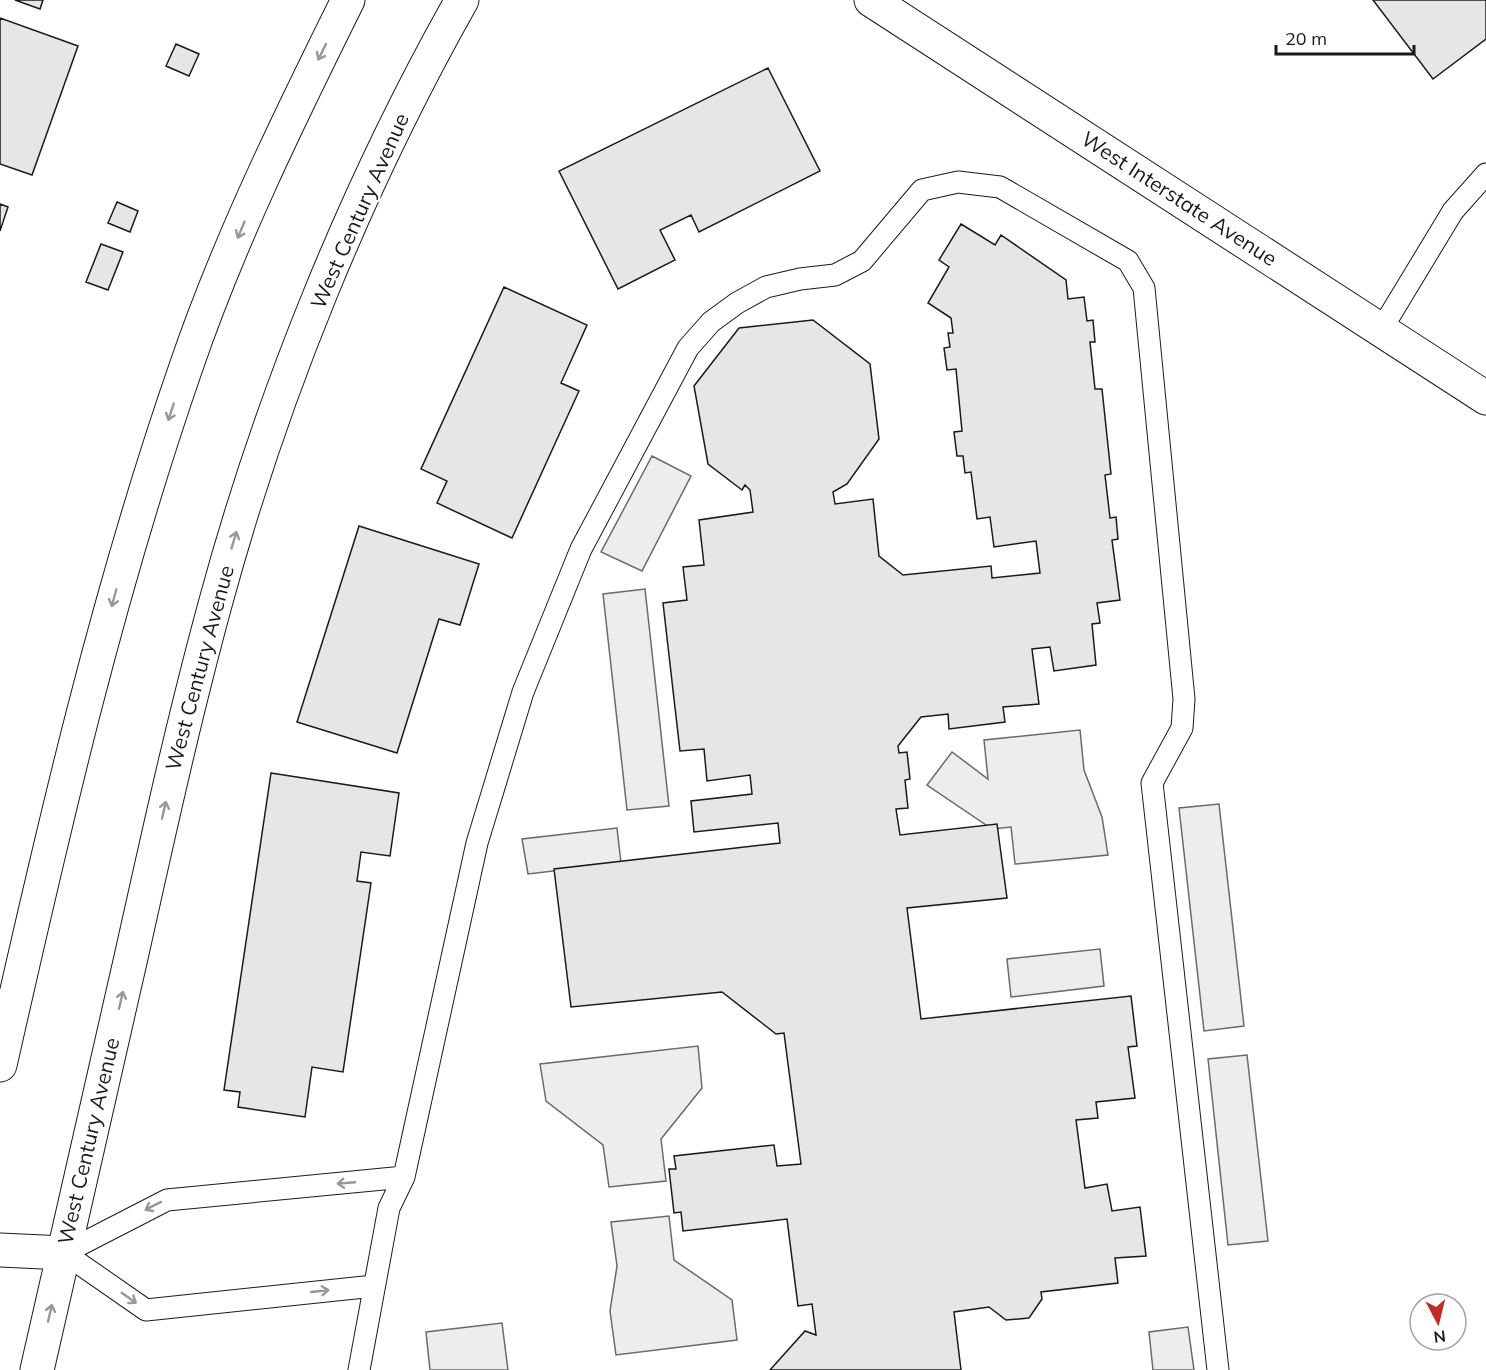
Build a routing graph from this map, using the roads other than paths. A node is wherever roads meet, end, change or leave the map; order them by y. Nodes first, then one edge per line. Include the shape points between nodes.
1 (348, 0) edge
2 (462, 0) edge
3 (871, 0) edge
4 (1486, 174) edge
5 (1381, 330) junction
6 (1486, 398) edge
7 (0, 1065) edge
8 (404, 1177) junction
9 (0, 1250) edge
10 (64, 1253) junction
11 (374, 1286) junction
12 (37, 1370) edge
13 (359, 1370) edge
14 (1218, 1370) edge

1 -> 7 main road via 256,194 187,364 158,449 97,660
10 -> 2 main road, West Century Avenue via 174,765 216,599 242,515 294,364 353,220
3 - 5 main road, West Interstate Avenue
4 - 5 lane via 1453,211
5 - 6 main road, West Interstate Avenue
8 -> 10 lane via 166,1200
8 - 11 lane via 389,1208
8 - 14 lane via 477,843 523,692 581,549 688,348 711,322 766,287 835,275 862,261 922,190 958,182 1000,187 1128,261 1144,288 1184,699 1182,728 1152,783
9 - 10 main road
10 -> 11 lane via 146,1310
12 -> 10 main road, West Century Avenue
11 - 13 lane

